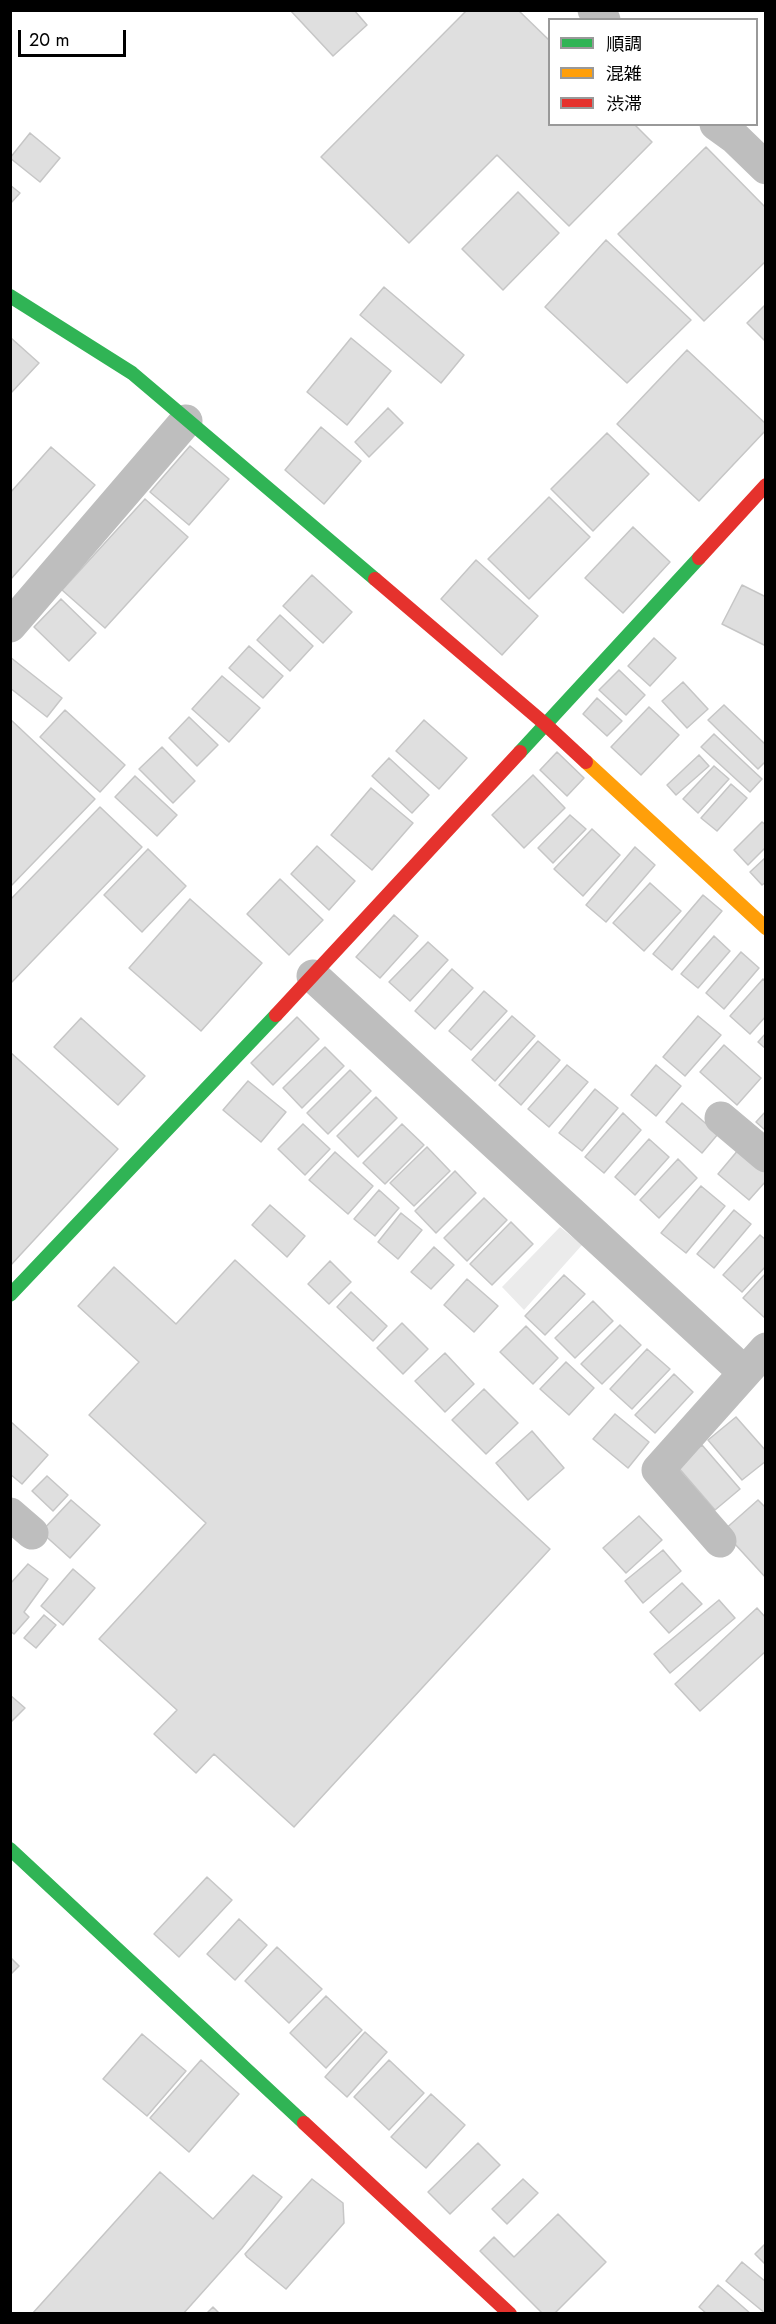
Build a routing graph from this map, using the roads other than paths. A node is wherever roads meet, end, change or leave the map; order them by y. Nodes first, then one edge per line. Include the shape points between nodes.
1 (719, 126) edge
2 (765, 168) edge
3 (10, 296) edge
4 (186, 421) junction
5 (765, 485) edge
6 (10, 626) edge
7 (545, 724) junction
8 (765, 928) edge
9 (313, 976) junction
10 (722, 1118) dead end
11 (765, 1156) edge
12 (10, 1295) edge
13 (755, 1361) edge
14 (720, 1541) dead end
15 (10, 1849) edge
16 (510, 2313) edge

1 - 2 street
3 - 4 street via 132,373
4 - 6 street
4 - 7 street
5 - 7 street
7 - 8 street
7 - 9 street
9 - 12 street
9 - 13 street
10 - 11 street
13 - 14 street via 658,1470
15 - 16 street

